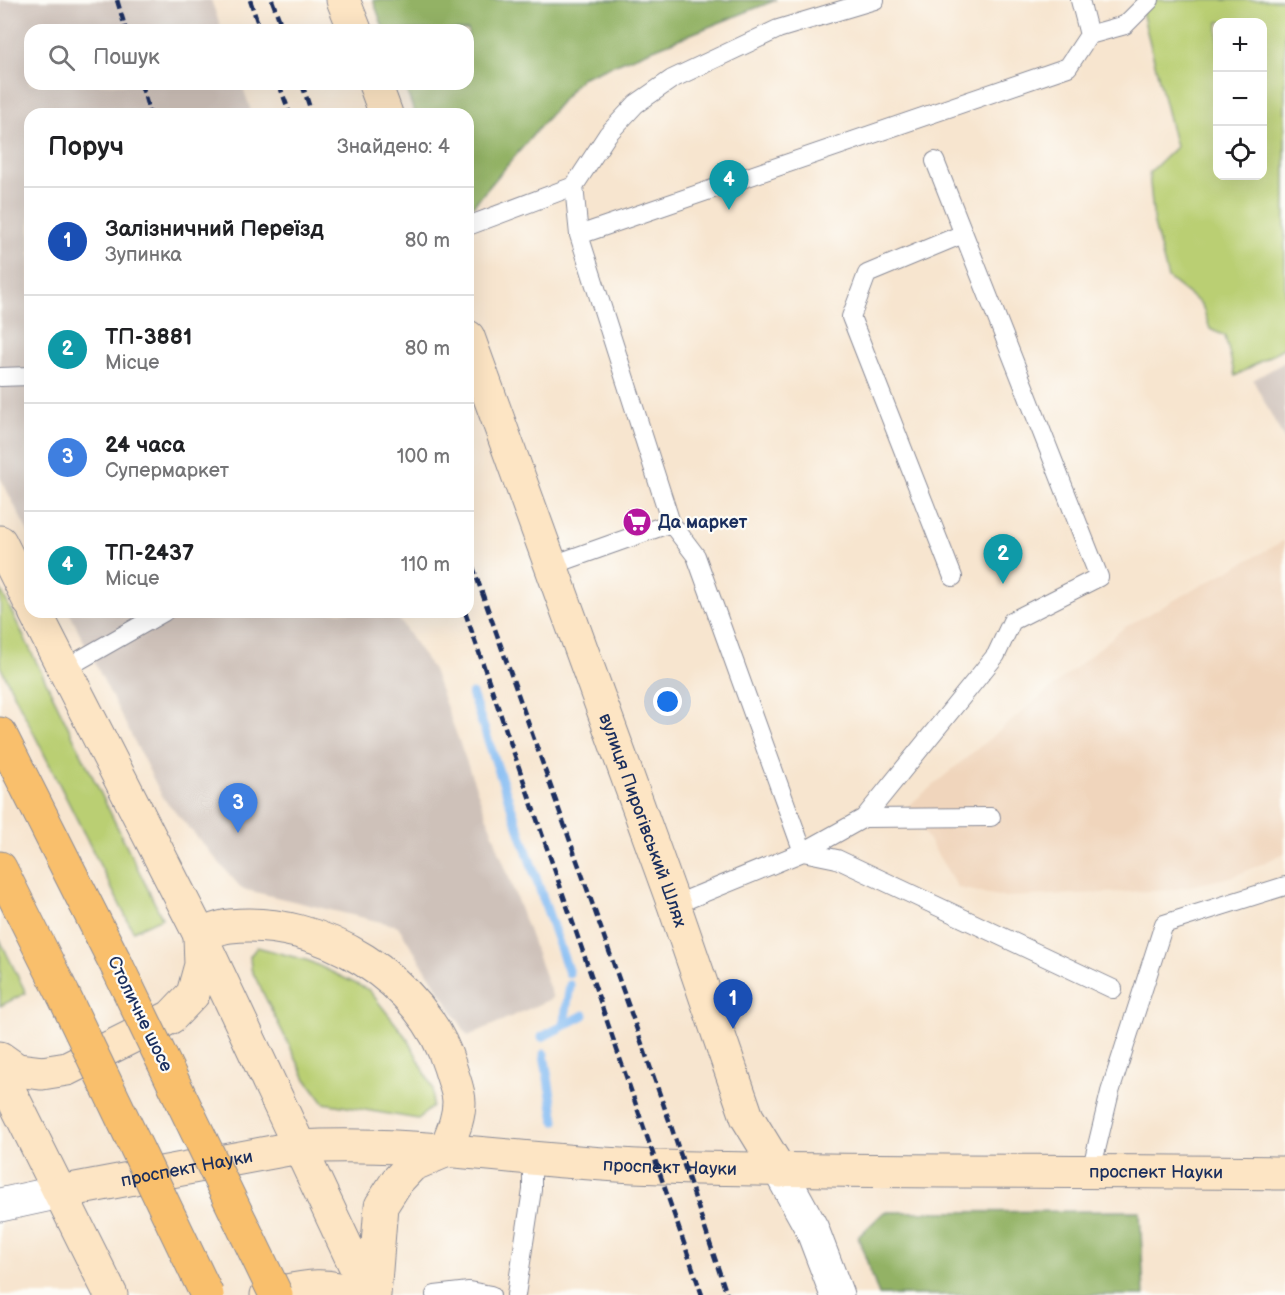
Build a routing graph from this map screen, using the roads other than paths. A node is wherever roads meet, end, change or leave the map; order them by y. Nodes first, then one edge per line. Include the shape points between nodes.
1 (343, 0) edge
2 (875, 0) edge
3 (1080, 0) edge
4 (1150, 0) edge
5 (352, 24) edge
6 (1089, 35) junction
7 (377, 90) edge
8 (384, 108) edge
9 (934, 161) dead end
10 (574, 186) junction
11 (474, 224) edge
12 (963, 234) junction
13 (579, 235) junction
14 (474, 354) edge
15 (24, 376) edge
16 (0, 377) edge
17 (671, 522) junction
18 (0, 542) edge
19 (550, 566) junction
20 (953, 577) dead end
21 (24, 590) edge
22 (38, 618) edge
23 (153, 618) edge
24 (63, 669) junction
25 (0, 734) edge
26 (990, 817) dead end
27 (864, 818) junction
28 (803, 852) junction
29 (0, 868) edge
30 (1285, 886) edge
31 (674, 905) junction
32 (200, 935) junction
33 (1113, 989) dead end
34 (0, 1058) edge
35 (4, 1089) edge
36 (299, 1147) junction
37 (445, 1151) junction
38 (532, 1158) junction
39 (780, 1171) junction
40 (1091, 1171) junction
41 (1285, 1173) edge
42 (60, 1192) junction
43 (0, 1205) edge
44 (111, 1295) edge
45 (207, 1295) edge
46 (267, 1295) edge
47 (276, 1295) edge
48 (354, 1295) edge
49 (369, 1295) edge
50 (374, 1295) edge
51 (435, 1295) edge
52 (491, 1295) edge
53 (516, 1295) edge
54 (837, 1295) edge

1 - 5 main road
2 - 10 lane via 778,29 672,79 636,104 615,126
3 - 6 lane
4 - 6 lane via 1125,25
6 - 13 lane via 1068,67
7 - 8 main road
9 - 12 lane
10 - 11 lane
10 - 13 lane
12 - 20 lane via 867,274 851,317
12 - 27 lane via 1099,577 1012,621 996,655
13 - 17 lane
14 - 19 main road, вулиця Пирогівський Шлях
15 - 16 lane
17 - 19 lane
17 - 28 lane via 696,556
18 - 21 main road
19 - 31 main road, вулиця Пирогівський Шлях
22 - 24 main road
23 - 24 lane
24 - 32 main road
25 - 47 highway, Столичне шосе, bridge
26 - 27 lane
27 - 28 lane
28 - 31 lane
28 - 33 lane via 837,859
29 - 45 highway, bridge
30 - 40 lane via 1164,924 1110,1092
31 - 39 main road, вулиця Пирогівський Шлях via 747,1116
32 - 34 main road via 201,965 193,994 171,1017 67,1069 42,1073 17,1070
32 - 36 main road
32 - 37 main road via 229,926 305,932 354,955 387,977 418,1006 443,1046 459,1100 458,1118
35 - 42 main road
36 - 37 main road, проспект Науки
36 - 42 main road, проспект Науки
36 - 49 main road
37 - 38 main road, проспект Науки
37 - 50 main road via 412,1165 381,1206
38 - 39 main road, проспект Науки
38 - 53 lane via 532,1190
39 - 40 main road, проспект Науки
39 - 54 street, вулиця Пирогівський Шлях via 812,1229
40 - 41 main road, проспект Науки
42 - 43 street
42 - 44 main road
46 - 48 main road via 311,1286 339,1287
51 - 52 lane via 469,1291

